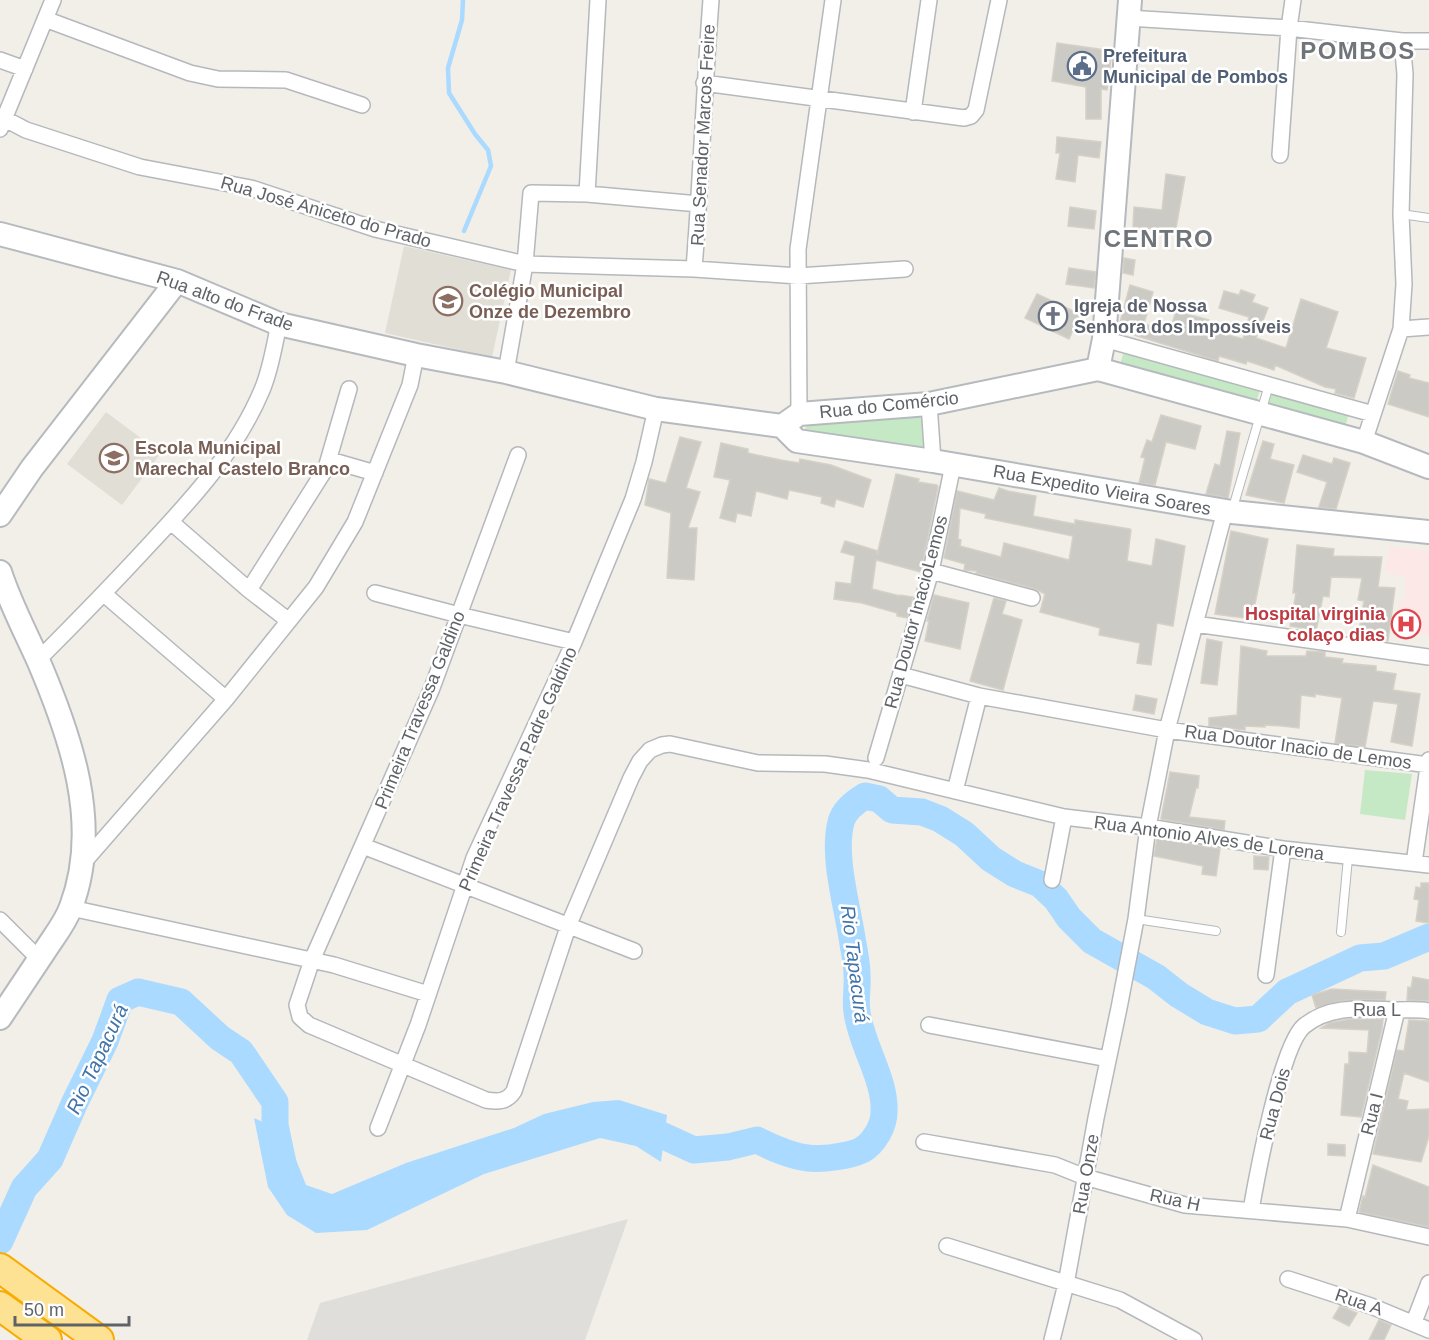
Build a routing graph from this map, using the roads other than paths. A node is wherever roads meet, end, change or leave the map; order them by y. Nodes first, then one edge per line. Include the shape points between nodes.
1 (53, 0) edge
2 (598, 0) edge
3 (711, 0) edge
4 (833, 0) edge
5 (929, 0) edge
6 (999, 0) edge
7 (1293, 0) edge
8 (1129, 9) edge
9 (45, 19) junction
10 (1289, 28) junction
11 (1402, 41) junction
12 (1429, 41) edge
13 (0, 60) edge
14 (25, 69) junction
15 (704, 83) junction
16 (818, 99) junction
17 (362, 105) dead end
18 (913, 112) junction
19 (2, 124) edge
20 (1280, 155) dead end
21 (587, 194) junction
22 (699, 204) junction
23 (1401, 214) junction
24 (1429, 218) edge
25 (0, 234) edge
26 (525, 264) junction
27 (694, 269) junction
28 (905, 269) dead end
29 (798, 276) junction
30 (177, 281) junction
31 (279, 324) junction
32 (1429, 327) edge
33 (1401, 329) junction
34 (1104, 339) junction
35 (416, 355) junction
36 (1098, 369) junction
37 (506, 372) junction
38 (1269, 386) junction
39 (349, 389) dead end
40 (929, 404) junction
41 (656, 409) junction
42 (1373, 414) junction
43 (1260, 415) junction
44 (790, 420) junction
45 (1364, 442) junction
46 (518, 455) dead end
47 (330, 460) junction
48 (943, 463) junction
49 (1429, 467) edge
50 (375, 473) junction
51 (1228, 511) junction
52 (0, 515) edge
53 (171, 522) junction
54 (1429, 532) edge
55 (931, 571) junction
56 (0, 572) edge
57 (249, 590) junction
58 (375, 593) dead end
59 (104, 594) junction
60 (1032, 598) dead end
61 (459, 615) junction
62 (289, 621) junction
63 (1195, 624) junction
64 (574, 642) junction
65 (1429, 657) edge
66 (38, 660) junction
67 (901, 675) junction
68 (980, 696) junction
69 (225, 699) junction
70 (1167, 730) junction
71 (876, 758) dead end
72 (1429, 760) edge
73 (1429, 765) edge
74 (955, 791) junction
75 (1064, 817) junction
76 (1148, 827) junction
77 (363, 846) junction
78 (1283, 849) junction
79 (1348, 858) junction
80 (83, 863) junction
81 (1421, 864) edge
82 (1052, 880) dead end
83 (465, 884) junction
84 (71, 908) junction
85 (1136, 919) junction
86 (0, 920) edge
87 (569, 924) junction
88 (1216, 931) dead end
89 (1341, 932) dead end
90 (634, 951) dead end
91 (39, 959) junction
92 (312, 960) junction
93 (1266, 975) dead end
94 (428, 994) junction
95 (1119, 1008) joint
96 (1397, 1010) junction
97 (1429, 1011) edge
98 (1326, 1014) joint
99 (0, 1018) edge
100 (928, 1025) dead end
101 (1108, 1059) junction
102 (403, 1065) junction
103 (378, 1128) dead end
104 (924, 1142) dead end
105 (1085, 1177) junction
106 (1251, 1210) junction
107 (1347, 1219) junction
108 (1429, 1237) edge
109 (947, 1246) dead end
110 (0, 1268) edge
111 (1288, 1279) dead end
112 (1429, 1283) edge
113 (1066, 1284) junction
114 (0, 1306) edge
115 (1414, 1322) junction
116 (1429, 1330) edge
117 (38, 1334) edge
118 (99, 1340) edge
119 (1052, 1340) edge
120 (1194, 1340) edge

1 - 9 street
2 - 21 street
3 - 15 street, Rua Senador Marcos Freire
4 - 16 street
5 - 18 street
6 - 18 street via 976,110 964,118
7 - 10 street
8 - 10 street
8 - 34 main road
9 - 14 street
9 - 17 street via 190,73 286,80
10 - 11 street
10 - 20 street
11 - 12 street
11 - 23 street via 1405,74
13 - 14 street
14 - 19 street
15 - 16 street
15 - 22 street, Rua Senador Marcos Freire
16 - 18 street
16 - 29 street via 800,227
19 - 26 street, Rua José Aniceto do Prado via 140,167 251,188 375,229
21 - 22 street
21 - 26 street via 531,193
22 - 27 street, Rua Senador Marcos Freire
23 - 24 lane
23 - 33 street
25 - 30 main road, Rua alto do Frade
26 - 27 street, Rua José Aniceto do Prado
26 - 37 street
27 - 29 street, Rua José Aniceto do Prado
28 - 29 street, Rua José Aniceto do Prado
29 - 44 street
30 - 31 main road, Rua alto do Frade
30 - 52 main road
31 - 35 main road, Rua alto do Frade
31 - 53 street via 268,375 255,406 220,463
32 - 33 street
33 - 42 street
34 - 36 main road
34 - 38 street
35 - 37 main road, Rua do Comércio
35 - 50 street via 410,385
36 - 40 main road, Rua do Comércio
36 - 43 main road, Rua do Comércio
37 - 41 main road, Rua do Comércio
38 - 42 street
38 - 43 lane
39 - 47 street
40 - 44 main road, Rua do Comércio
40 - 48 street, Rua Doutor InacioLemos
41 - 44 main road, Rua do Comércio
41 - 64 street, Primeira Travessa Padre Galdino via 633,499
42 - 45 street
43 - 45 main road, Rua do Comércio
43 - 51 lane
44 - 48 main road, Rua Expedito Vieira Soares via 797,441
45 - 49 main road, Rua do Comércio
46 - 61 street, Primeira Travessa Galdino
47 - 50 street
47 - 57 street
48 - 51 main road, Rua Expedito Vieira Soares
48 - 55 street, Rua Doutor InacioLemos
50 - 62 street via 346,538 316,587
51 - 54 main road, Rua Expedito Vieira Soares
51 - 63 street, Rua Doutor Inacio de Lemos
53 - 57 street
53 - 59 street
55 - 60 street
55 - 67 street, Rua Doutor InacioLemos
56 - 66 main road
57 - 62 street
58 - 61 street
59 - 66 street
59 - 69 street
61 - 64 street
61 - 77 street, Primeira Travessa Galdino via 432,688
62 - 69 street
63 - 65 street
63 - 70 street, Rua Doutor Inacio de Lemos
64 - 83 street, Primeira Travessa Padre Galdino
66 - 80 main road via 72,752 84,824
67 - 68 street, Rua Doutor Inacio de Lemos
67 - 71 street, Rua Doutor InacioLemos
68 - 70 street, Rua Doutor Inacio de Lemos
68 - 74 street
69 - 80 street
70 - 73 street, Rua Doutor Inacio de Lemos
70 - 76 street, Rua Doutor Inacio de Lemos
72 - 73 street, Rua Antonio Alves de Lorena
73 - 81 street, Rua Antonio Alves de Lorena
74 - 75 street, Rua Antonio Alves de Lorena
74 - 87 street via 868,770 758,763 670,744 656,747 636,768
75 - 76 street, Rua Antonio Alves de Lorena
75 - 82 street
76 - 78 street, Rua Antonio Alves de Lorena
76 - 85 street, Rua Doutor Inacio de Lemos
77 - 83 street
77 - 92 street, Primeira Travessa Galdino
78 - 79 street, Rua Antonio Alves de Lorena
78 - 93 street
79 - 81 street, Rua Antonio Alves de Lorena
79 - 89 lane
80 - 84 main road
83 - 87 street
83 - 94 street, Primeira Travessa Padre Galdino
84 - 91 main road
84 - 92 street
85 - 88 lane
85 - 95 street, Rua Doutor Inacio de Lemos
86 - 91 street
87 - 90 street
87 - 102 street, Primeira Travessa Galdino via 514,1091 508,1098 486,1100
91 - 99 main road
92 - 94 street
92 - 102 street, Primeira Travessa Galdino via 297,1005 303,1021
94 - 102 street, Primeira Travessa Padre Galdino
95 - 101 street, Rua Onze
96 - 97 street, Rua L
96 - 98 street, Rua L via 1357,1008
96 - 107 street, Rua I
98 - 106 street, Rua Dois via 1302,1027 1290,1050 1265,1135
100 - 101 street
101 - 105 street, Rua Onze
102 - 103 street, Primeira Travessa Padre Galdino
104 - 105 street, Rua H via 1055,1165
105 - 106 street, Rua H via 1185,1205
105 - 113 street, Rua Onze
106 - 107 street, Rua H
107 - 108 street, Rua H
109 - 113 street
110 - 118 highway
111 - 115 street, Rua A
112 - 115 street
113 - 119 street, Rua Onze
113 - 120 street via 1120,1300
114 - 117 highway
115 - 116 street, Rua A

